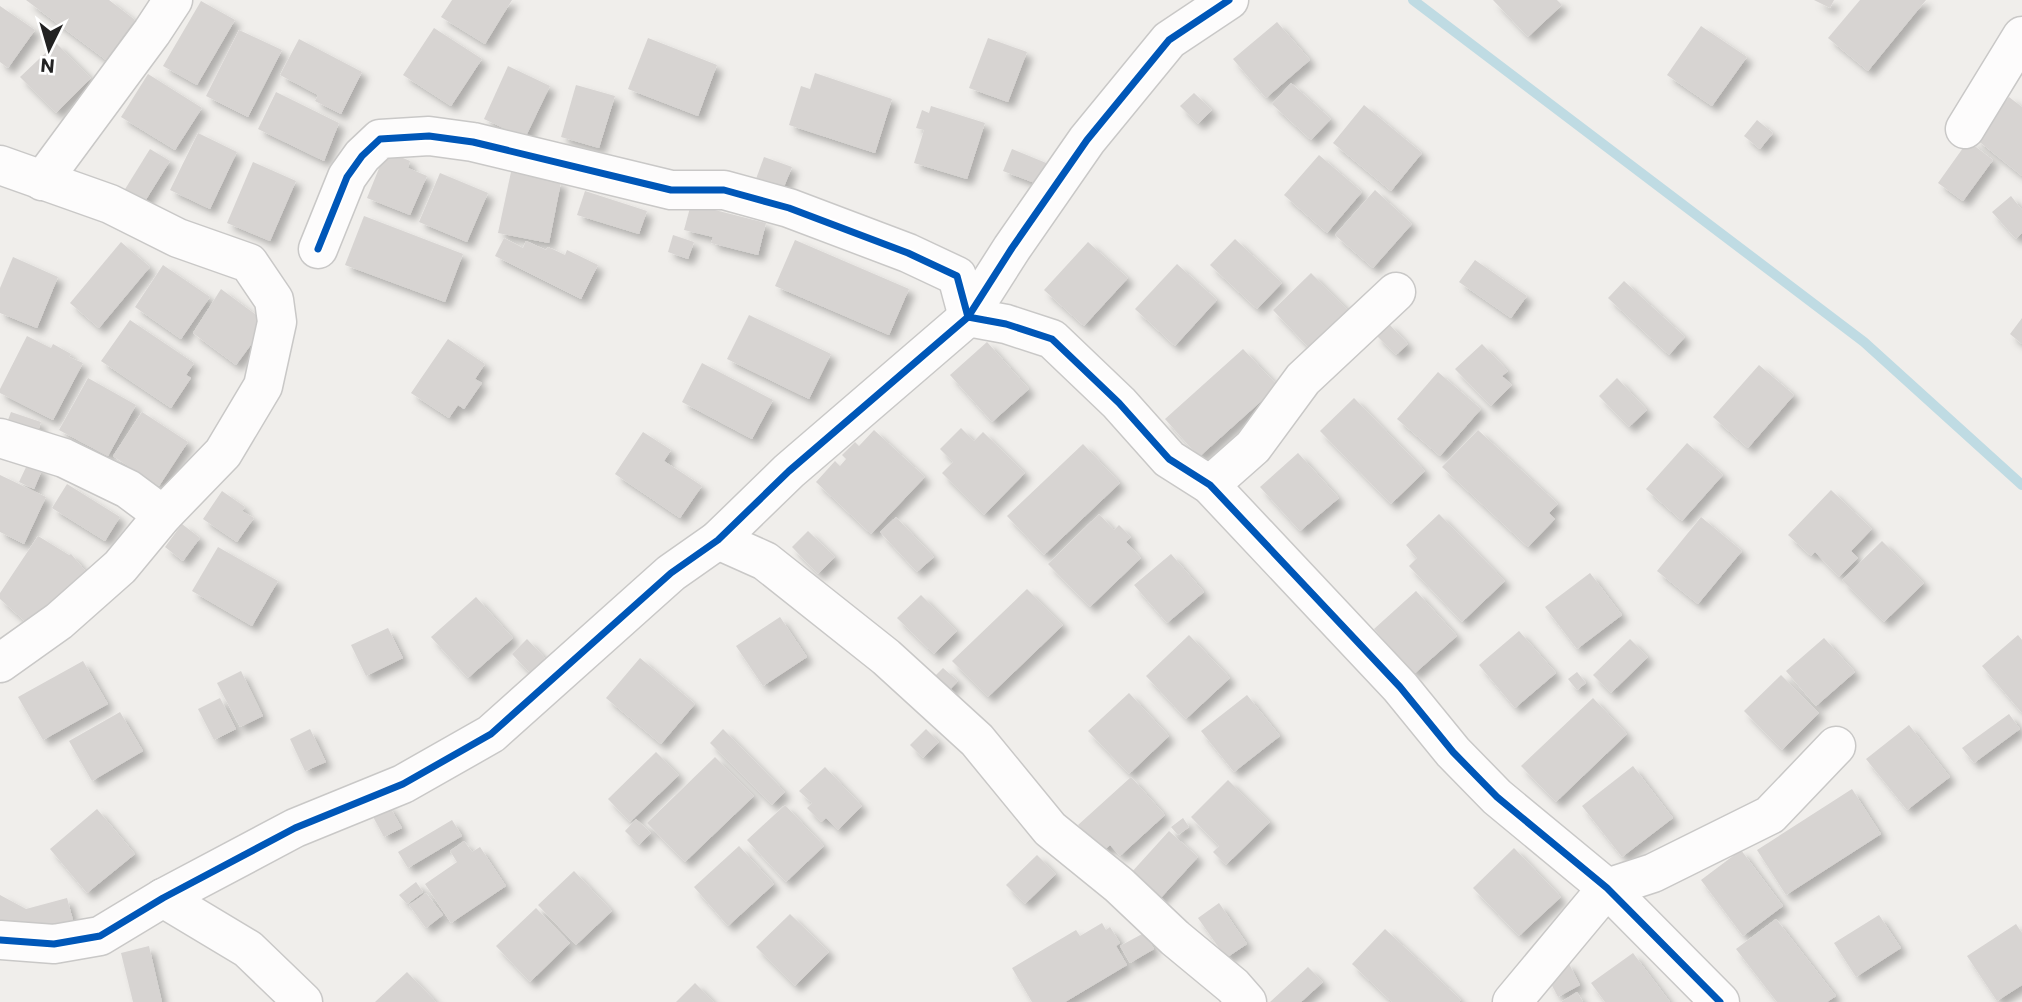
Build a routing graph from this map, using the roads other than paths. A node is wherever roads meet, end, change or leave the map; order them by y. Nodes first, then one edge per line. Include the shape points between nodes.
1 (173, 0) edge
2 (1229, 0) edge
3 (2022, 36) edge
4 (1965, 129) dead end
5 (0, 165) edge
6 (42, 181) junction
7 (318, 249) dead end
8 (1396, 292) dead end
9 (968, 317) junction
10 (0, 438) edge
11 (1210, 485) junction
12 (163, 514) junction
13 (718, 540) junction
14 (0, 663) edge
15 (1836, 746) dead end
16 (1607, 888) junction
17 (163, 898) junction
18 (0, 940) edge
19 (303, 1002) edge
20 (1247, 1002) edge
21 (1511, 1002) edge
22 (1720, 1002) edge

1 - 6 street
2 - 9 street via 1169,40 1087,140
3 - 4 street
5 - 6 street
6 - 12 street via 110,204 178,238 249,263 274,300 277,321 263,386 223,453
7 - 9 street via 346,177 362,156 380,139 429,136 473,142 671,190 724,190 789,208 957,276
8 - 11 street via 1303,379 1253,447
9 - 11 street via 1052,339 1169,459
9 - 13 street via 789,471
10 - 12 street via 64,458 128,489
11 - 16 street via 1497,797
12 - 14 street via 120,567 59,621
13 - 17 street via 671,573 491,734 403,784 295,828
13 - 20 street via 765,561 886,657 976,740 1050,829
15 - 16 street via 1770,815 1653,873
16 - 21 street
16 - 22 street
17 - 18 street via 100,936 54,944
17 - 19 street via 248,949

